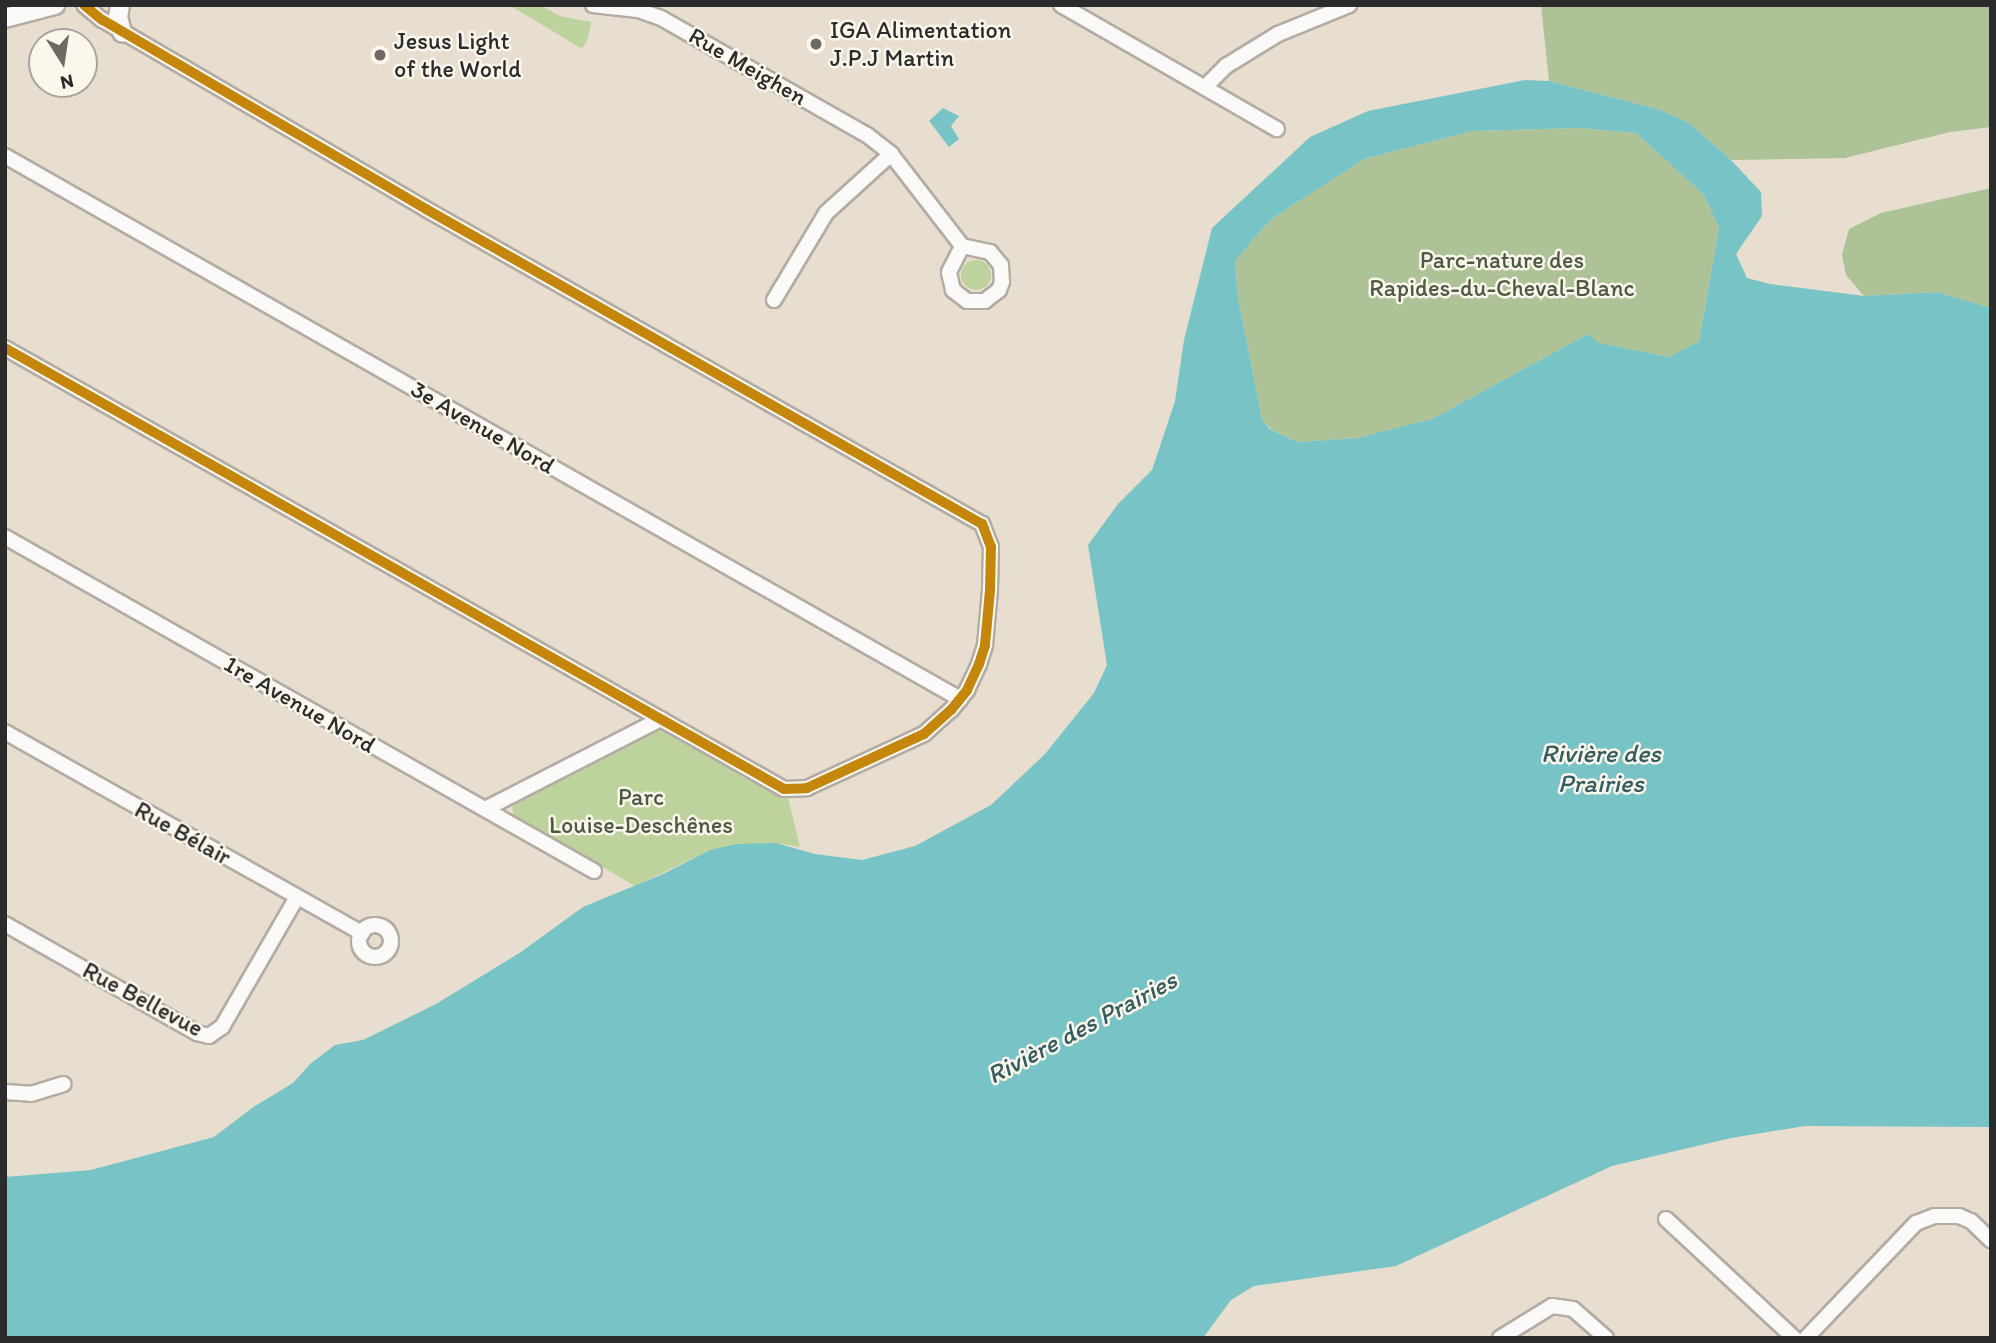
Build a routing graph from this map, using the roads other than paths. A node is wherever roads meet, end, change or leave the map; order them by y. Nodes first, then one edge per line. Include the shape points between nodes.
1 (55, 5) edge
2 (84, 5) edge
3 (120, 5) edge
4 (593, 5) edge
5 (1062, 5) edge
6 (1349, 5) edge
7 (16, 12) edge
8 (122, 32) junction
9 (1205, 87) junction
10 (1277, 129) dead end
11 (891, 155) junction
12 (5, 156) edge
13 (962, 246) dead end
14 (774, 300) dead end
15 (5, 348) edge
16 (5, 537) edge
17 (960, 699) junction
18 (661, 719) junction
19 (5, 732) edge
20 (485, 809) junction
21 (594, 871) dead end
22 (297, 897) junction
23 (5, 924) edge
24 (362, 933) dead end
25 (63, 1084) dead end
26 (5, 1092) edge
27 (1666, 1219) dead end
28 (1991, 1240) edge
29 (1500, 1338) edge
30 (1606, 1338) edge
31 (1794, 1338) edge
32 (1806, 1338) edge

1 - 7 main road
2 - 8 street
3 - 8 main road
4 - 11 street, Rue Meighen via 638,10 672,23 867,135
5 - 9 street
6 - 9 street via 1278,34 1226,65
8 - 17 street via 982,524 991,547 985,645
9 - 10 street
11 - 13 street, Rue Meighen
11 - 14 street via 826,213
12 - 17 street, 3e Avenue Nord
15 - 18 street
16 - 20 street, 1re Avenue Nord
17 - 18 street via 934,726 910,741 807,788 789,790
18 - 20 street
19 - 22 street, Rue Bélair
20 - 21 street, 1re Avenue Nord
22 - 23 street, Rue Bellevue via 222,1027 209,1036
22 - 24 street, Rue Bélair
25 - 26 street via 31,1094
27 - 31 street
28 - 32 street via 1959,1216 1934,1216 1916,1223
29 - 30 street via 1552,1306 1573,1309

